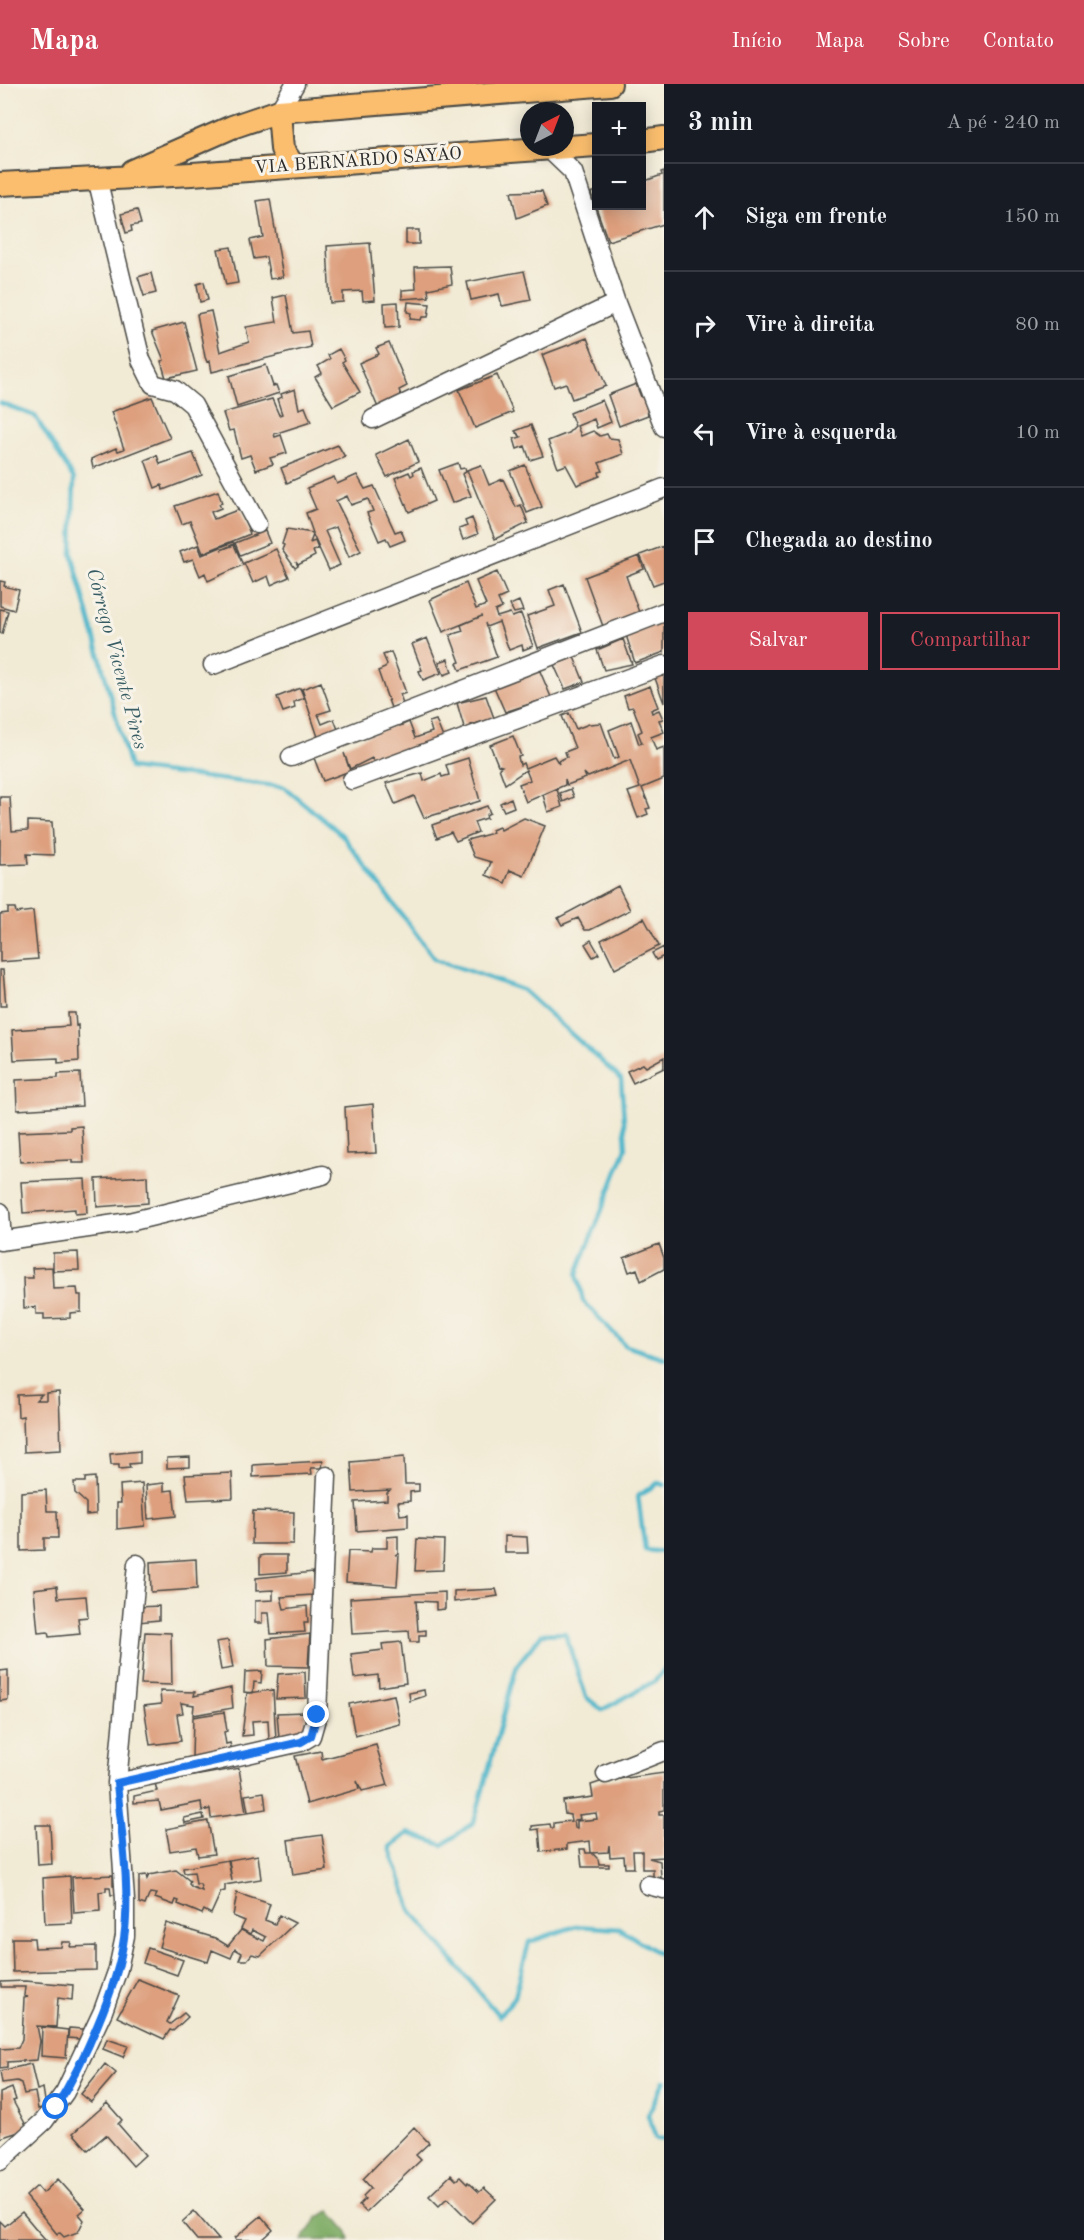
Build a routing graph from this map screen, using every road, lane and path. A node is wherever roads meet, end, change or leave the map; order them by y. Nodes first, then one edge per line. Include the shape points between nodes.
1 (295, 84) edge
2 (610, 84) edge
3 (279, 111) junction
4 (664, 138) edge
5 (646, 140) edge
6 (588, 146) edge
7 (520, 151) edge
8 (556, 156) edge
9 (293, 165) junction
10 (573, 172) junction
11 (120, 176) junction
12 (97, 178) junction
13 (8, 183) edge
14 (616, 303) junction
15 (373, 419) dead end
16 (664, 427) edge
17 (664, 488) edge
18 (258, 524) dead end
19 (664, 612) edge
20 (213, 665) dead end
21 (664, 665) edge
22 (291, 757) dead end
23 (352, 780) dead end
24 (323, 1175) dead end
25 (0, 1212) edge
26 (1, 1241) edge
27 (327, 1476) dead end
28 (137, 1564) dead end
29 (664, 1751) edge
30 (606, 1774) dead end
31 (117, 1783) junction
32 (0, 2162) edge

1 - 3 street
2 - 3 main road, VIA BERNARDO SAYÃO
3 - 9 main road via 282,149
3 - 11 main road, VIA BERNARDO SAYÃO
4 - 5 main road
6 - 10 street
7 - 9 main road, VIA BERNARDO SAYÃO
8 - 10 street
9 - 11 main road, VIA BERNARDO SAYÃO
10 - 14 street
11 - 12 main road, VIA BERNARDO SAYÃO
12 - 13 main road, VIA BERNARDO SAYÃO
12 - 18 street via 147,375 153,384 175,390 193,405
14 - 15 street
14 - 16 street
17 - 20 street
19 - 22 street
21 - 23 street
24 - 26 street via 129,1222
25 - 26 street
27 - 31 street via 317,1715 311,1736 301,1742
28 - 31 street
29 - 30 street
31 - 32 street via 125,1900 125,1936 118,1969 65,2092 44,2121

